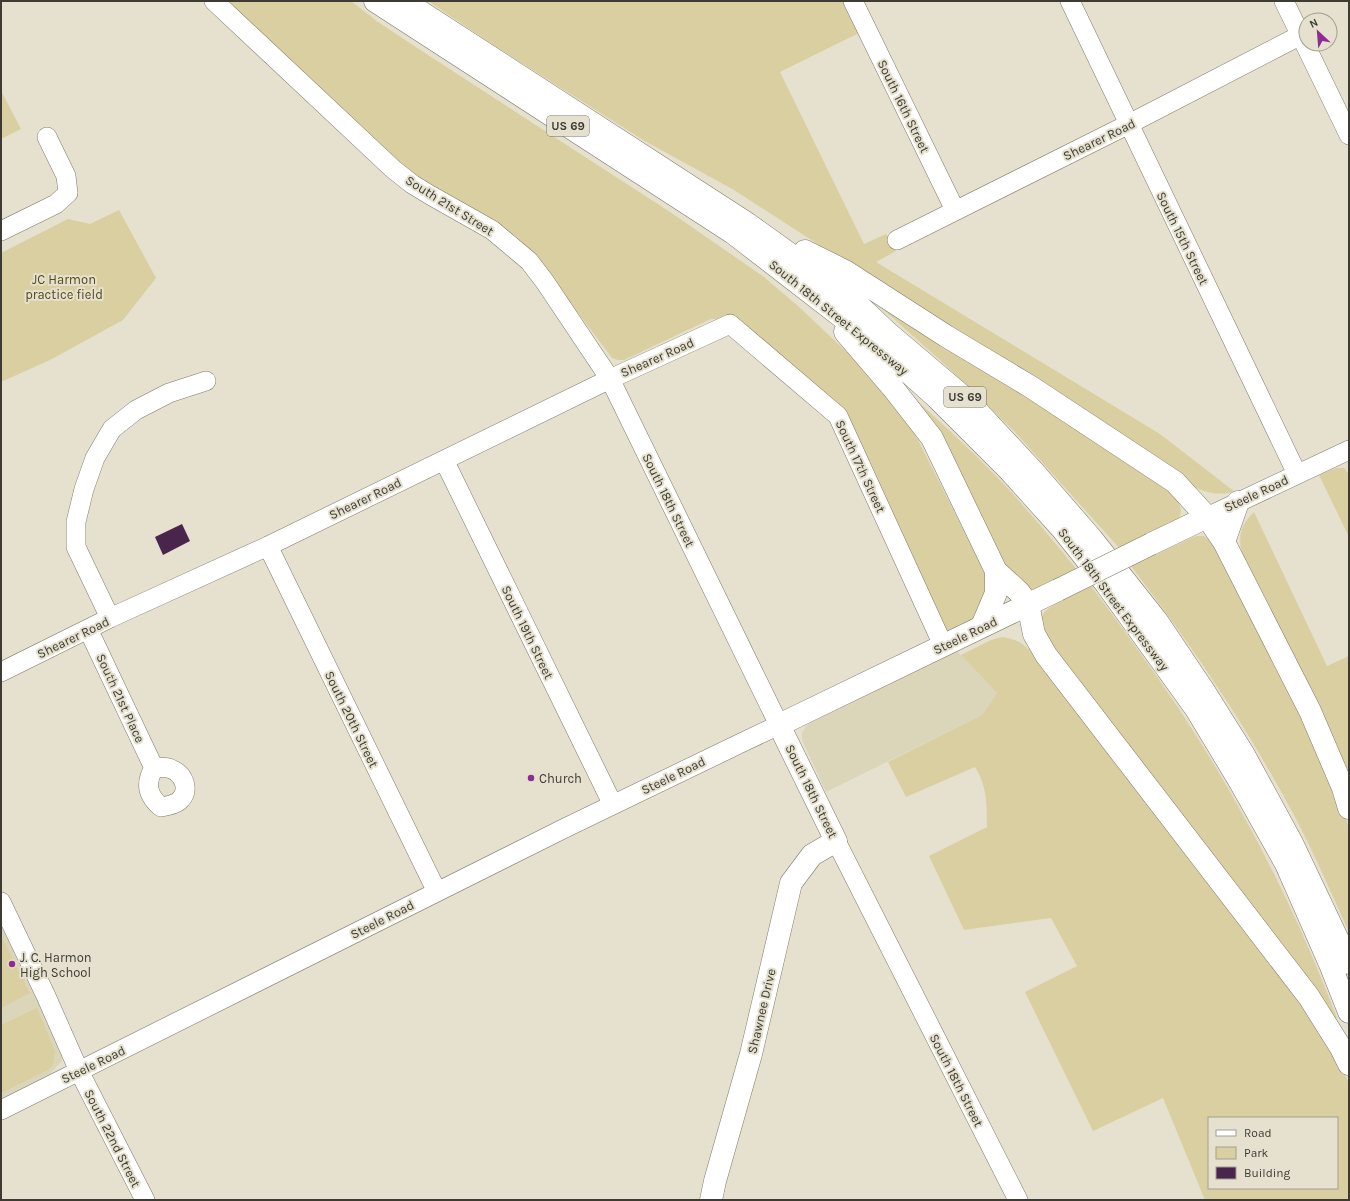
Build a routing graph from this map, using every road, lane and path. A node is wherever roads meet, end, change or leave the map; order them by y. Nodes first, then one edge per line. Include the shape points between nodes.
1 (214, 1) edge
2 (375, 1) edge
3 (404, 1) edge
4 (854, 1) edge
5 (1070, 1) edge
6 (1284, 1) edge
7 (1298, 29) edge
8 (1298, 37) edge
9 (1309, 52) edge
10 (1129, 124) junction
11 (1349, 135) edge
12 (47, 137) dead end
13 (955, 210) junction
14 (748, 224) junction
15 (1, 231) edge
16 (897, 240) dead end
17 (809, 292) junction
18 (730, 324) joint
19 (610, 379) junction
20 (206, 381) dead end
21 (1348, 453) edge
22 (444, 460) junction
23 (1297, 474) junction
24 (1238, 502) junction
25 (1207, 517) junction
26 (1224, 542) junction
27 (268, 546) junction
28 (996, 571) junction
29 (1028, 604) junction
30 (110, 618) junction
31 (982, 626) junction
32 (88, 629) junction
33 (943, 645) junction
34 (1, 672) edge
35 (779, 725) junction
36 (154, 768) dead end
37 (613, 804) junction
38 (1349, 808) edge
39 (836, 841) junction
40 (437, 892) junction
41 (1, 902) edge
42 (1349, 963) edge
43 (1349, 1012) edge
44 (1349, 1064) edge
45 (79, 1071) junction
46 (1, 1110) edge
47 (145, 1200) edge
48 (711, 1200) edge
49 (1018, 1200) edge

1 - 19 street, South 21st Street via 393,169 412,184 492,230 529,261
2 - 17 main road, South 18th Street Expressway / US 69 via 733,232
3 - 14 main road, South 18th Street Expressway / US 69
4 - 13 street, South 16th Street
5 - 10 street, South 15th Street
6 - 7 street
8 - 10 street, Shearer Road
9 - 11 street
10 - 13 street, Shearer Road
10 - 23 street, South 15th Street
12 - 15 street via 66,176 68,193 56,204
13 - 16 street, Shearer Road
14 - 25 main road via 845,271 1030,387 1175,482
14 - 42 main road, South 18th Street Expressway / US 69 via 850,297 888,333 968,400 1092,539 1157,621 1243,753 1292,843
17 - 28 main road via 868,357 932,438
17 - 43 main road, South 18th Street Expressway / US 69 via 878,345 937,398 1008,469 1062,529 1106,584 1196,709 1240,782 1286,864
18 - 19 street, Shearer Road
18 - 33 street, South 17th Street via 838,416
19 - 22 street, Shearer Road
19 - 35 street, South 18th Street
20 - 30 street via 169,393 136,410 112,429 94,458 76,522 76,547
21 - 23 street, Steele Road
22 - 27 street, Shearer Road
22 - 37 street, South 19th Street
23 - 24 street, Steele Road
24 - 25 street, Steele Road
24 - 26 main road
25 - 26 main road
25 - 29 main road, Steele Road, bridge
26 - 38 main road via 1310,711
27 - 30 street, Shearer Road
27 - 40 street, South 20th Street
28 - 29 main road
28 - 31 main road via 996,593
29 - 31 main road, Steele Road
29 - 44 main road via 1034,634 1046,655 1309,997
30 - 32 street, Shearer Road
31 - 33 main road, Steele Road
32 - 34 street, Shearer Road
32 - 36 street, South 21st Place
33 - 35 main road, Steele Road
35 - 37 street, Steele Road
35 - 39 main road, South 18th Street
37 - 40 street, Steele Road
39 - 48 main road, Shawnee Drive via 812,855 791,883 751,1054
39 - 49 street, South 18th Street
40 - 45 street, Steele Road
41 - 45 street, South 22nd Street
45 - 46 street, Steele Road
45 - 47 street, South 22nd Street

